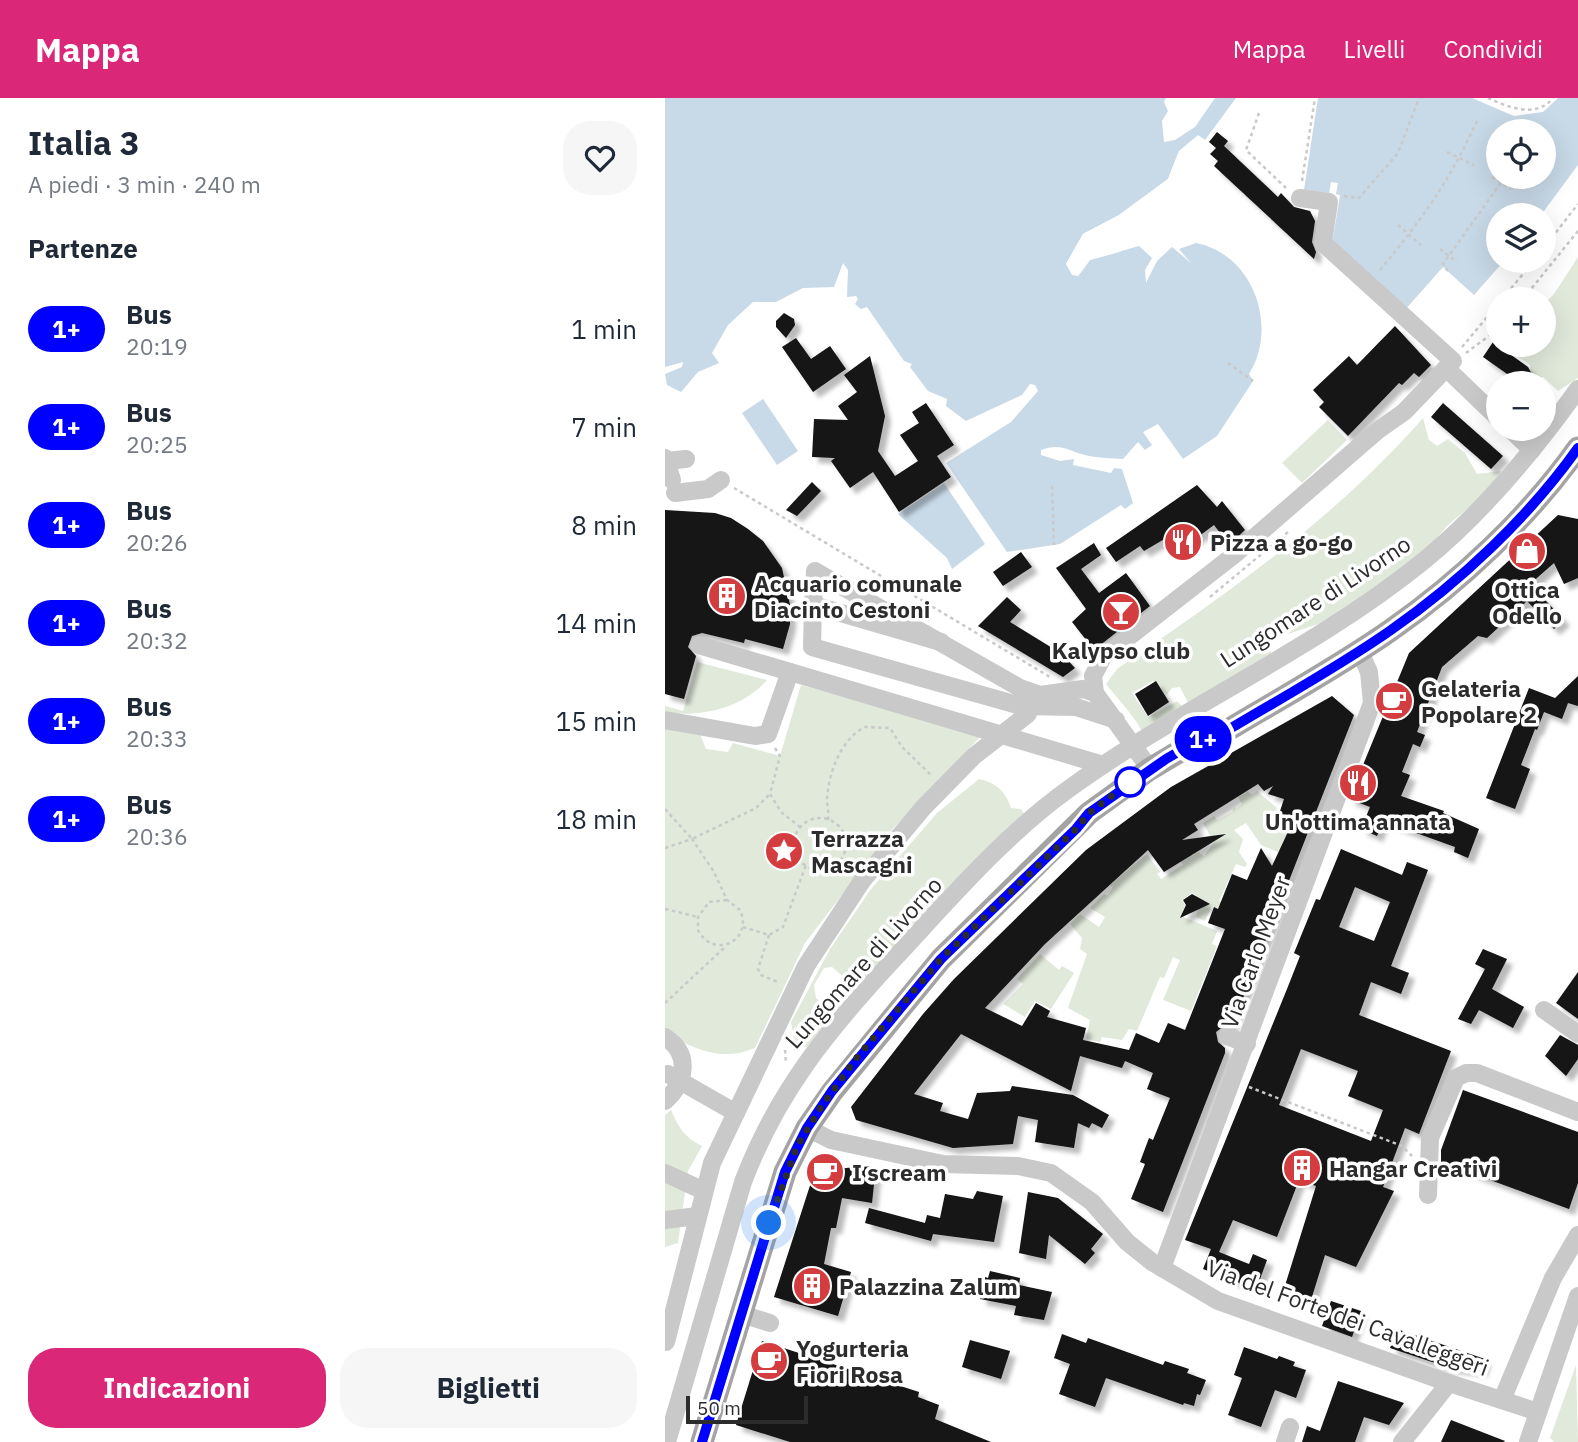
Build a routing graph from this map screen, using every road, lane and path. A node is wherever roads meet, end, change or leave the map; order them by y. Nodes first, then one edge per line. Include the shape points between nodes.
1 (1315, 98) edge
2 (1419, 98) edge
3 (1488, 98) edge
4 (1553, 98) edge
5 (1259, 113) dead end
6 (1477, 121) dead end
7 (1447, 152) dead end
8 (1460, 158) junction
9 (1474, 164) dead end
10 (1497, 189) edge
11 (1293, 192) junction
12 (1338, 196) dead end
13 (1578, 204) edge
14 (1398, 225) dead end
15 (1556, 232) edge
16 (1578, 232) edge
17 (1409, 235) junction
18 (1421, 245) dead end
19 (1440, 249) dead end
20 (1449, 256) junction
21 (1457, 262) dead end
22 (1378, 271) dead end
23 (1448, 271) dead end
24 (1524, 273) edge
25 (1512, 287) edge
26 (1533, 287) edge
27 (1486, 318) edge
28 (1486, 338) edge
29 (1228, 363) dead end
30 (1446, 368) junction
31 (1253, 381) dead end
32 (1578, 388) edge
33 (1486, 406) edge
34 (1523, 441) edge
35 (1532, 450) junction
36 (686, 459) dead end
37 (1576, 459) edge
38 (666, 460) edge
39 (721, 480) joint
40 (1052, 486) dead end
41 (671, 487) edge
42 (1054, 545) dead end
43 (813, 605) junction
44 (941, 642) junction
45 (699, 645) dead end
46 (1359, 650) junction
47 (790, 672) junction
48 (1056, 681) dead end
49 (1089, 691) junction
50 (1076, 707) junction
51 (1024, 710) junction
52 (665, 720) edge
53 (1116, 720) junction
54 (768, 734) junction
55 (1004, 735) junction
56 (1213, 739) junction
57 (1135, 745) junction
58 (1103, 765) junction
59 (1150, 769) junction
60 (944, 786) junction
61 (771, 794) junction
62 (665, 808) edge
63 (828, 820) junction
64 (800, 827) junction
65 (1076, 829) junction
66 (692, 839) junction
67 (665, 848) edge
68 (806, 865) junction
69 (727, 900) junction
70 (665, 909) edge
71 (698, 917) junction
72 (744, 927) junction
73 (769, 935) junction
74 (725, 946) junction
75 (794, 990) junction
76 (665, 1003) edge
77 (1544, 1010) dead end
78 (1578, 1034) edge
79 (1227, 1036) dead end
80 (665, 1037) edge
81 (1247, 1044) junction
82 (671, 1075) edge
83 (1241, 1083) junction
84 (665, 1101) edge
85 (1578, 1112) edge
86 (736, 1113) junction
87 (807, 1128) junction
88 (1427, 1171) junction
89 (665, 1173) edge
90 (704, 1191) junction
91 (1428, 1195) dead end
92 (697, 1216) junction
93 (665, 1220) edge
94 (1578, 1235) edge
95 (1162, 1268) junction
96 (1578, 1296) edge
97 (669, 1309) edge
98 (741, 1314) junction
99 (770, 1323) dead end
100 (665, 1342) edge
101 (694, 1349) junction
102 (1449, 1383) junction
103 (1502, 1400) junction
104 (1538, 1412) junction
105 (667, 1442) edge
106 (702, 1442) edge
107 (1402, 1442) edge
108 (1528, 1442) edge

1 - 11 path
2 - 12 path via 1398,153 1359,198
3 - 4 path via 1515,111 1547,104
5 - 11 path via 1246,150
6 - 8 path
7 - 8 path
8 - 9 path
8 - 17 path
10 - 20 path
11 - 30 street via 1329,202 1323,243 1453,361
13 - 15 path
14 - 17 path
16 - 26 path
17 - 18 path
17 - 22 path
19 - 20 path
20 - 21 path
20 - 23 path via 1443,264
24 - 25 path
27 - 28 path via 1459,354
29 - 31 path
30 - 33 street
30 - 49 street via 1404,412 1234,555 1103,657
32 - 35 street, Lungomare di Livorno
34 - 35 street
35 - 57 street, Lungomare di Livorno via 1461,526 1411,571
36 - 38 street
37 - 46 main road via 1475,560 1413,613
38 - 41 street
39 - 41 street via 708,489
39 - 48 path
40 - 42 path
43 - 44 street
43 - 44 street via 815,571
43 - 51 street via 813,646
44 - 49 street via 1015,686 1050,695
45 - 47 street
46 - 56 main road
46 - 81 street, Via Carlo Meyer via 1369,672 1372,703
47 - 54 street
47 - 55 street
49 - 50 street via 1072,697
49 - 53 street
50 - 51 street
50 - 53 street
51 - 55 street
52 - 54 street via 755,736
53 - 57 street
54 - 61 path via 780,756
55 - 58 street
55 - 60 street
56 - 59 main road via 1199,740
56 - 65 main road via 1206,749
57 - 58 street, Lungomare di Livorno
57 - 59 street
58 - 101 street, Lungomare di Livorno via 1010,840 860,995 800,1068 758,1143
59 - 65 main road via 1089,813
60 - 63 path via 902,747 890,728 865,727 838,757 827,799
60 - 75 street via 862,881
61 - 64 path via 781,812
61 - 66 path via 757,808
62 - 66 path
63 - 64 path via 813,819
63 - 68 path via 844,835 842,857 825,869
64 - 68 path via 794,843
65 - 87 main road via 913,990
66 - 67 path
66 - 69 path
68 - 73 path via 790,915 783,927
69 - 71 path via 709,902
69 - 72 path via 740,910
70 - 71 path
71 - 74 path via 701,936 711,944
72 - 73 path
72 - 74 path via 735,941
73 - 75 path via 758,969 761,975
74 - 76 path
75 - 86 street
77 - 78 street
79 - 81 street
80 - 82 street via 684,1066
81 - 83 street, Via Carlo Meyer
82 - 84 street
82 - 86 street
83 - 88 path via 1402,1146
83 - 95 street, Via Carlo Meyer
85 - 88 street via 1477,1073 1466,1073 1456,1078 1430,1138
86 - 90 street
87 - 95 street, Via del Forte dei Cavalleggeri via 831,1140 943,1164 1018,1166 1051,1173 1092,1202 1127,1242
87 - 98 main road via 782,1182
88 - 91 street
89 - 90 street
90 - 92 street
92 - 93 street
92 - 97 street
94 - 103 street via 1553,1278
95 - 102 street, Via del Forte dei Cavalleggeri via 1219,1301
96 - 104 street
97 - 100 street
98 - 99 street
98 - 106 main road
100 - 101 street
101 - 105 street, Lungomare di Livorno
102 - 103 street, Via del Forte dei Cavalleggeri
102 - 107 street
103 - 104 street, Via del Forte dei Cavalleggeri
104 - 108 street

